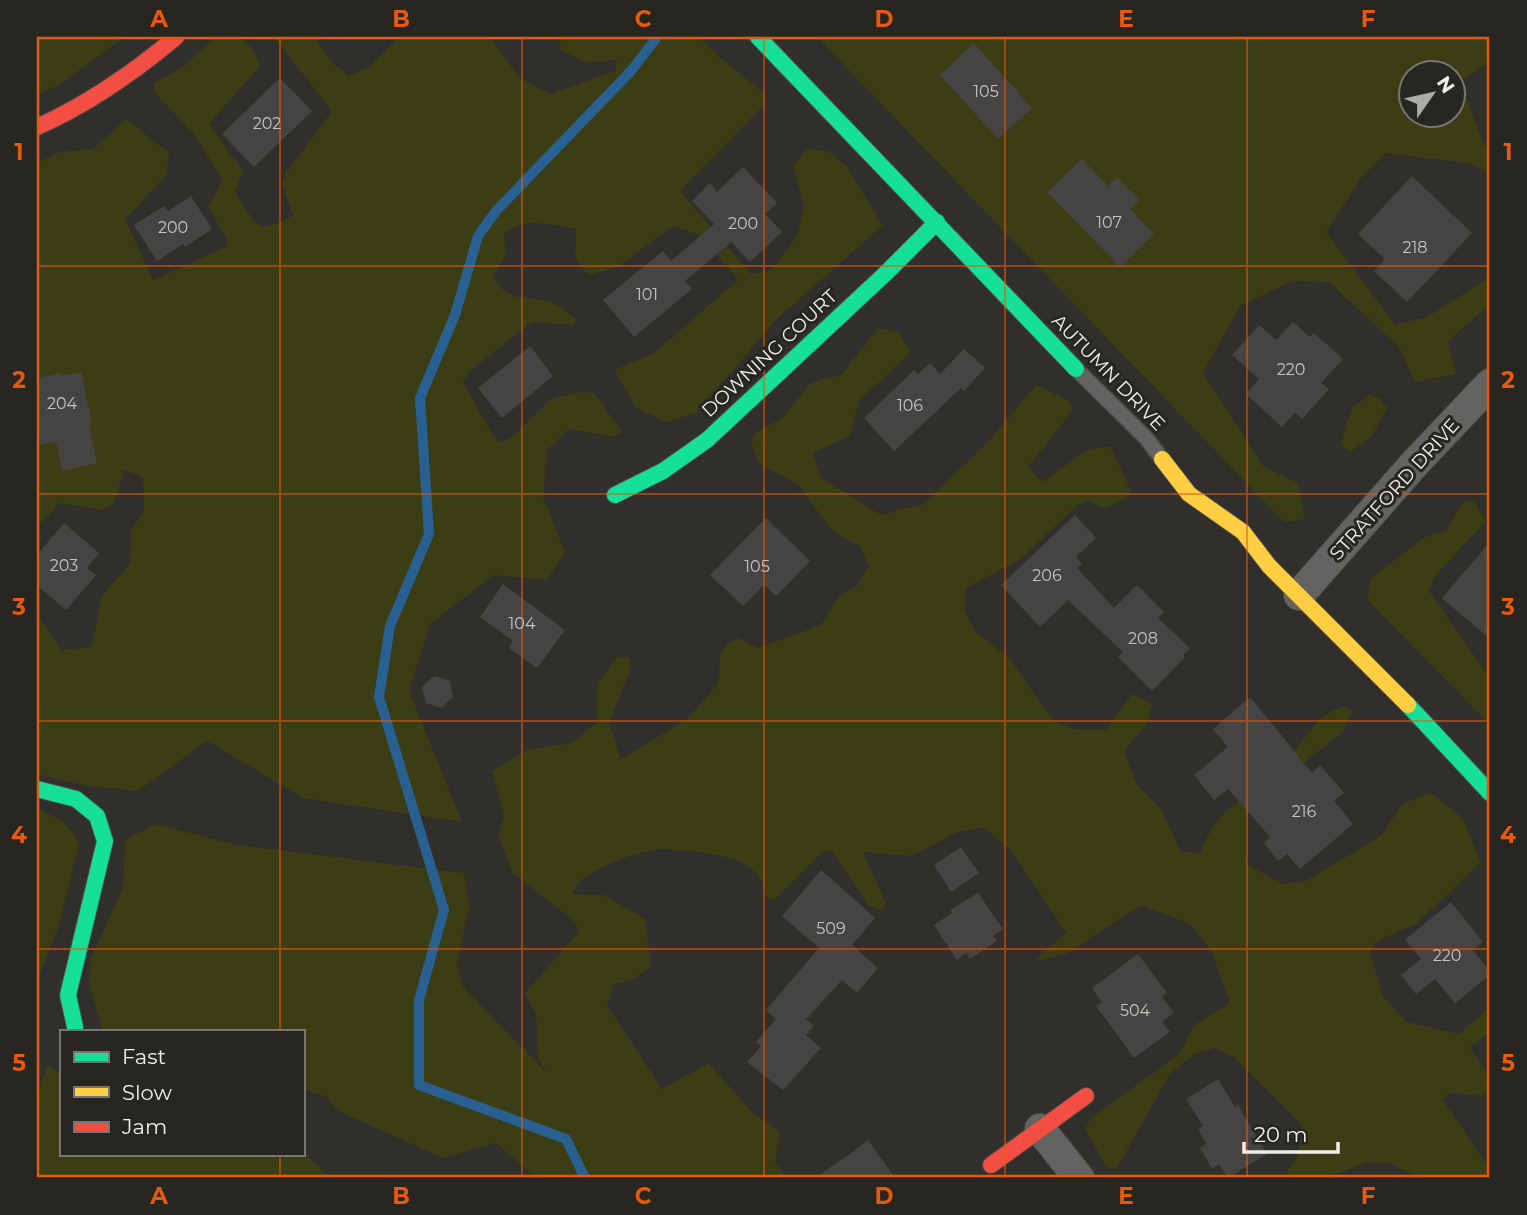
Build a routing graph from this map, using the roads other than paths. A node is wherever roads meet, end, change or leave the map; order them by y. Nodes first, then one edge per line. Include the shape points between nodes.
1 (176, 37) edge
2 (758, 37) edge
3 (37, 127) edge
4 (937, 222) junction
5 (1076, 369) joint
6 (1490, 384) edge
7 (1162, 460) joint
8 (615, 495) dead end
9 (1299, 595) junction
10 (37, 789) edge
11 (1490, 793) edge
12 (75, 1027) dead end
13 (1086, 1096) dead end
14 (1041, 1129) junction
15 (991, 1165) dead end
16 (1079, 1178) edge

1 - 3 street via 132,75
2 - 4 street, AUTUMN DRIVE
4 - 5 street, AUTUMN DRIVE
4 - 8 street, DOWNING COURT via 706,440 663,472
5 - 7 lane, AUTUMN DRIVE via 1131,422
6 - 9 street, STRATFORD DRIVE
7 - 9 street, AUTUMN DRIVE via 1189,494 1243,532
9 - 11 street, AUTUMN DRIVE
10 - 12 street via 76,799 97,816 105,841 68,995
13 - 14 street
14 - 15 street
14 - 16 street

